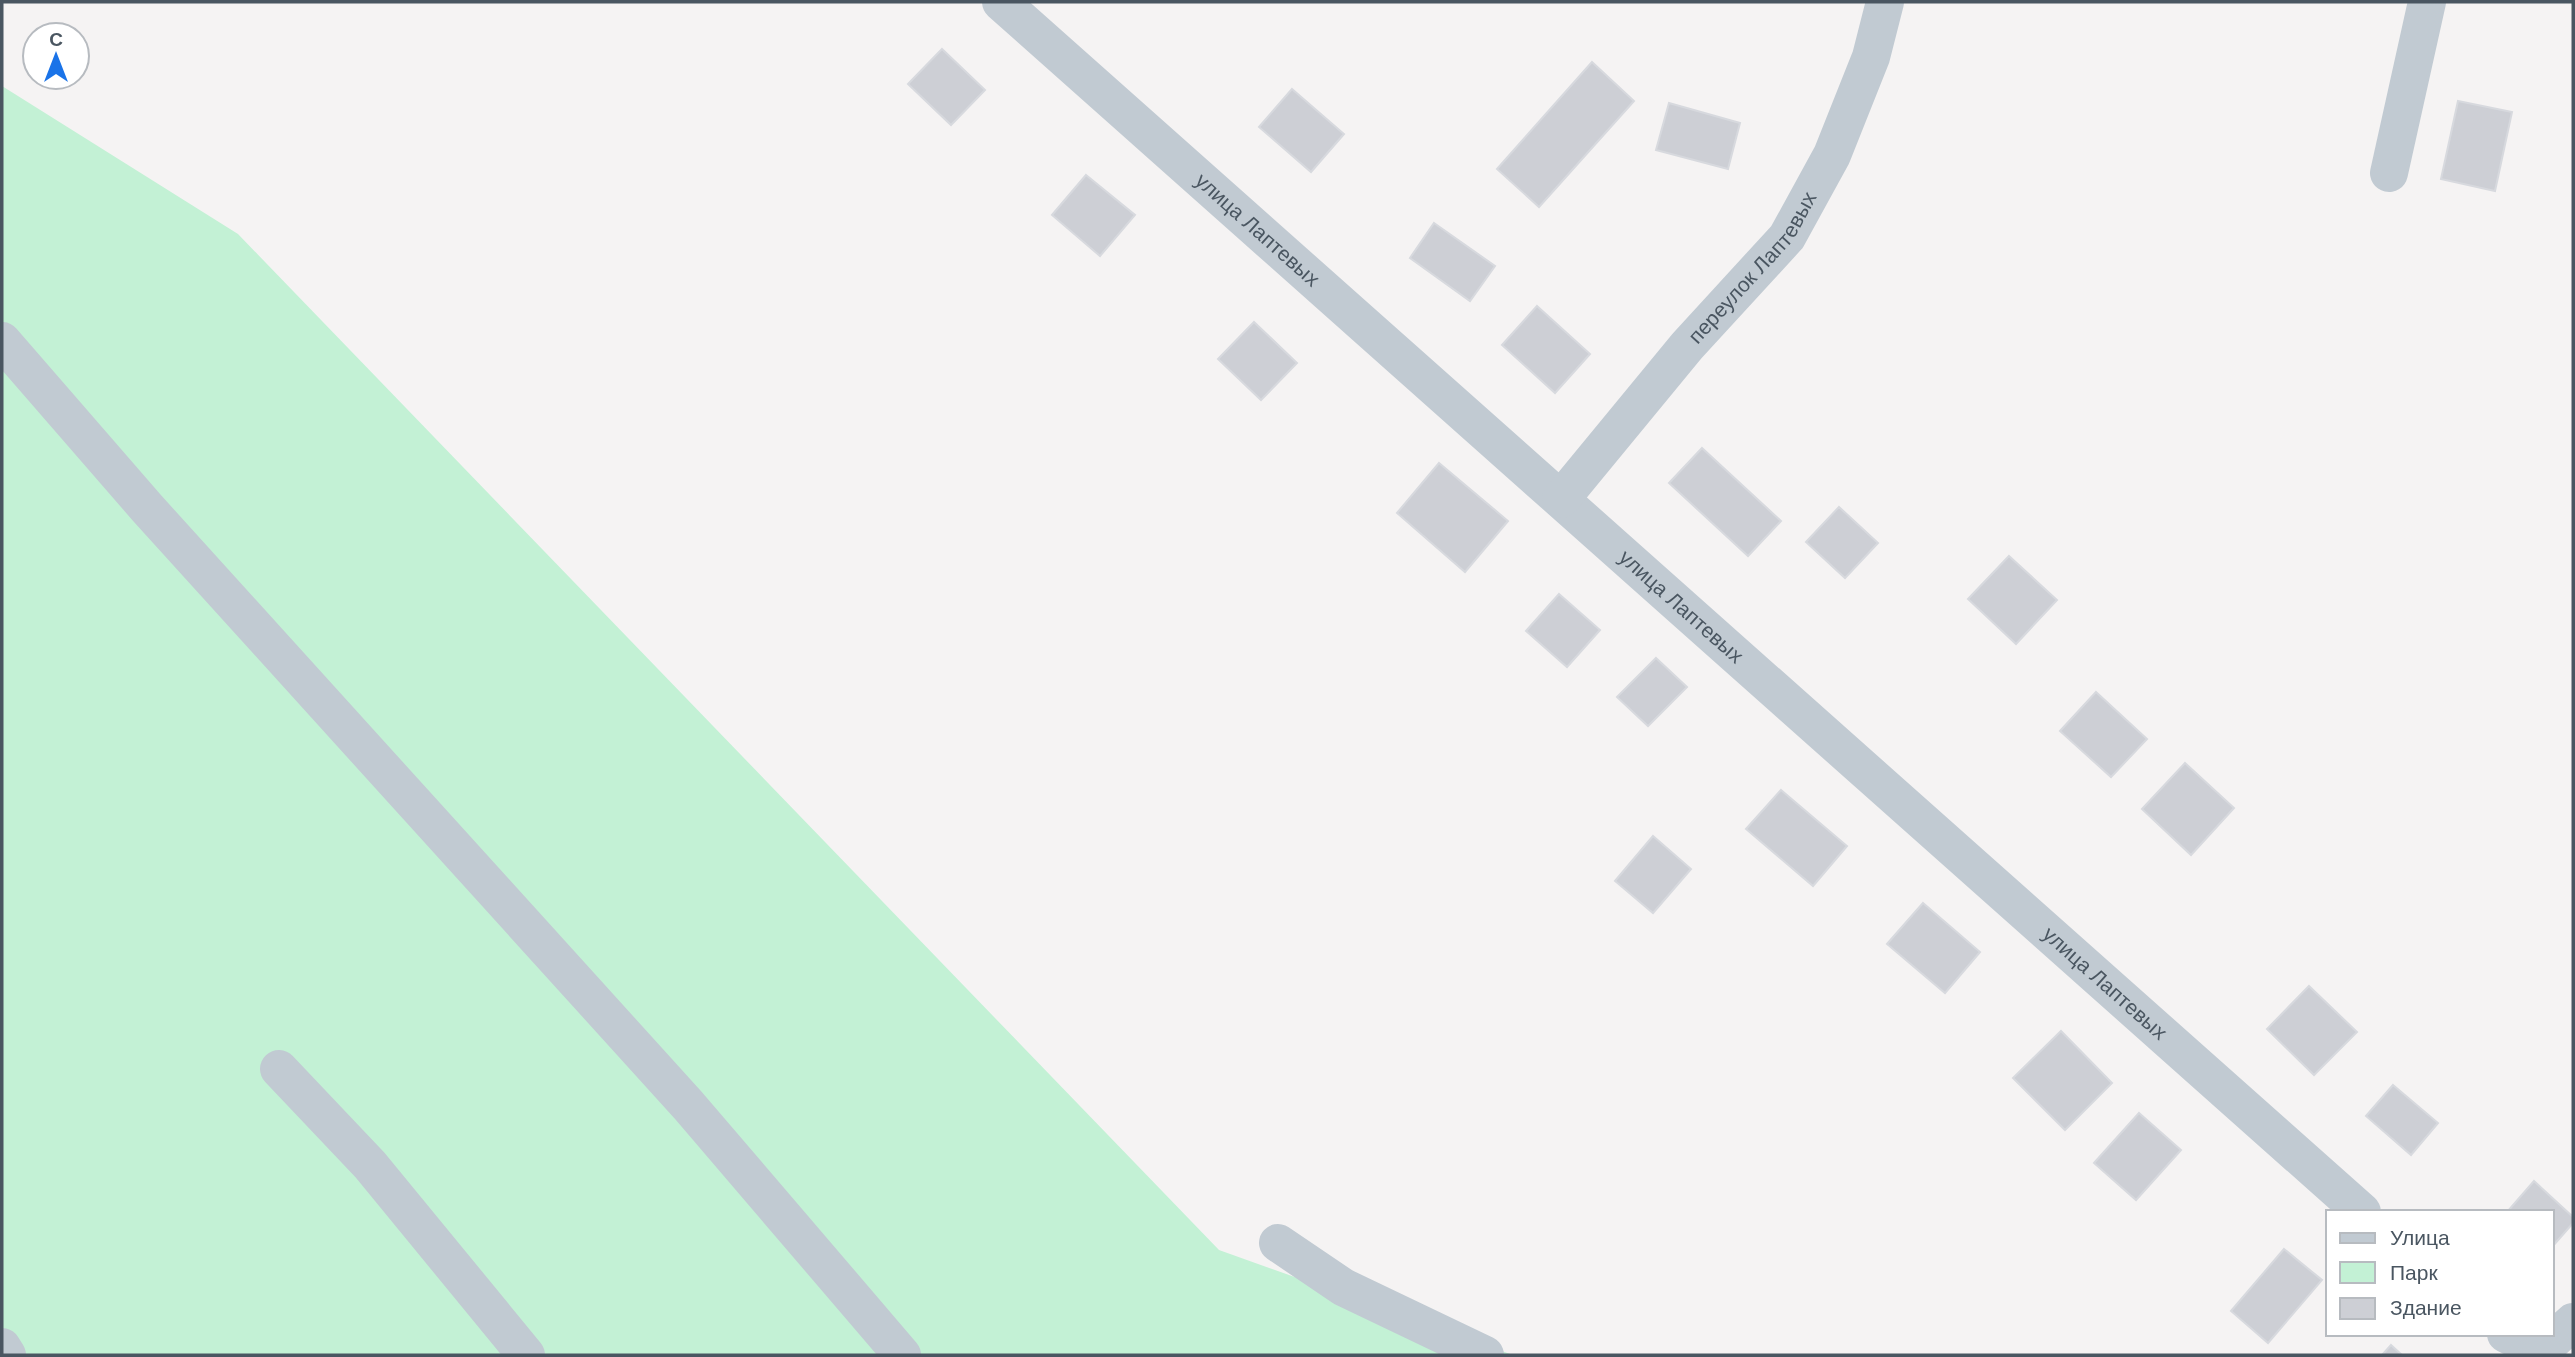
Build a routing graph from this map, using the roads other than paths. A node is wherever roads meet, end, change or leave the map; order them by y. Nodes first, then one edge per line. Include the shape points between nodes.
1 (1002, 2) edge
2 (1885, 2) edge
3 (2427, 2) edge
4 (2389, 173) dead end
5 (2, 341) edge
6 (1561, 499) junction
7 (279, 1069) dead end
8 (2360, 1210) edge
9 (1278, 1243) dead end
10 (2573, 1322) edge
11 (2510, 1336) edge
12 (2, 1347) edge
13 (2541, 1353) edge
14 (8, 1355) edge
15 (526, 1355) edge
16 (902, 1355) edge
17 (1485, 1355) edge

1 - 6 street, улица Лаптевых
2 - 6 street, переулок Лаптевых via 1871,57 1832,155 1787,237 1687,346
3 - 4 street
5 - 16 street via 688,1105
6 - 8 street, улица Лаптевых
7 - 15 street via 370,1165
9 - 17 street via 1343,1287
10 - 13 street
11 - 13 street
12 - 14 street

